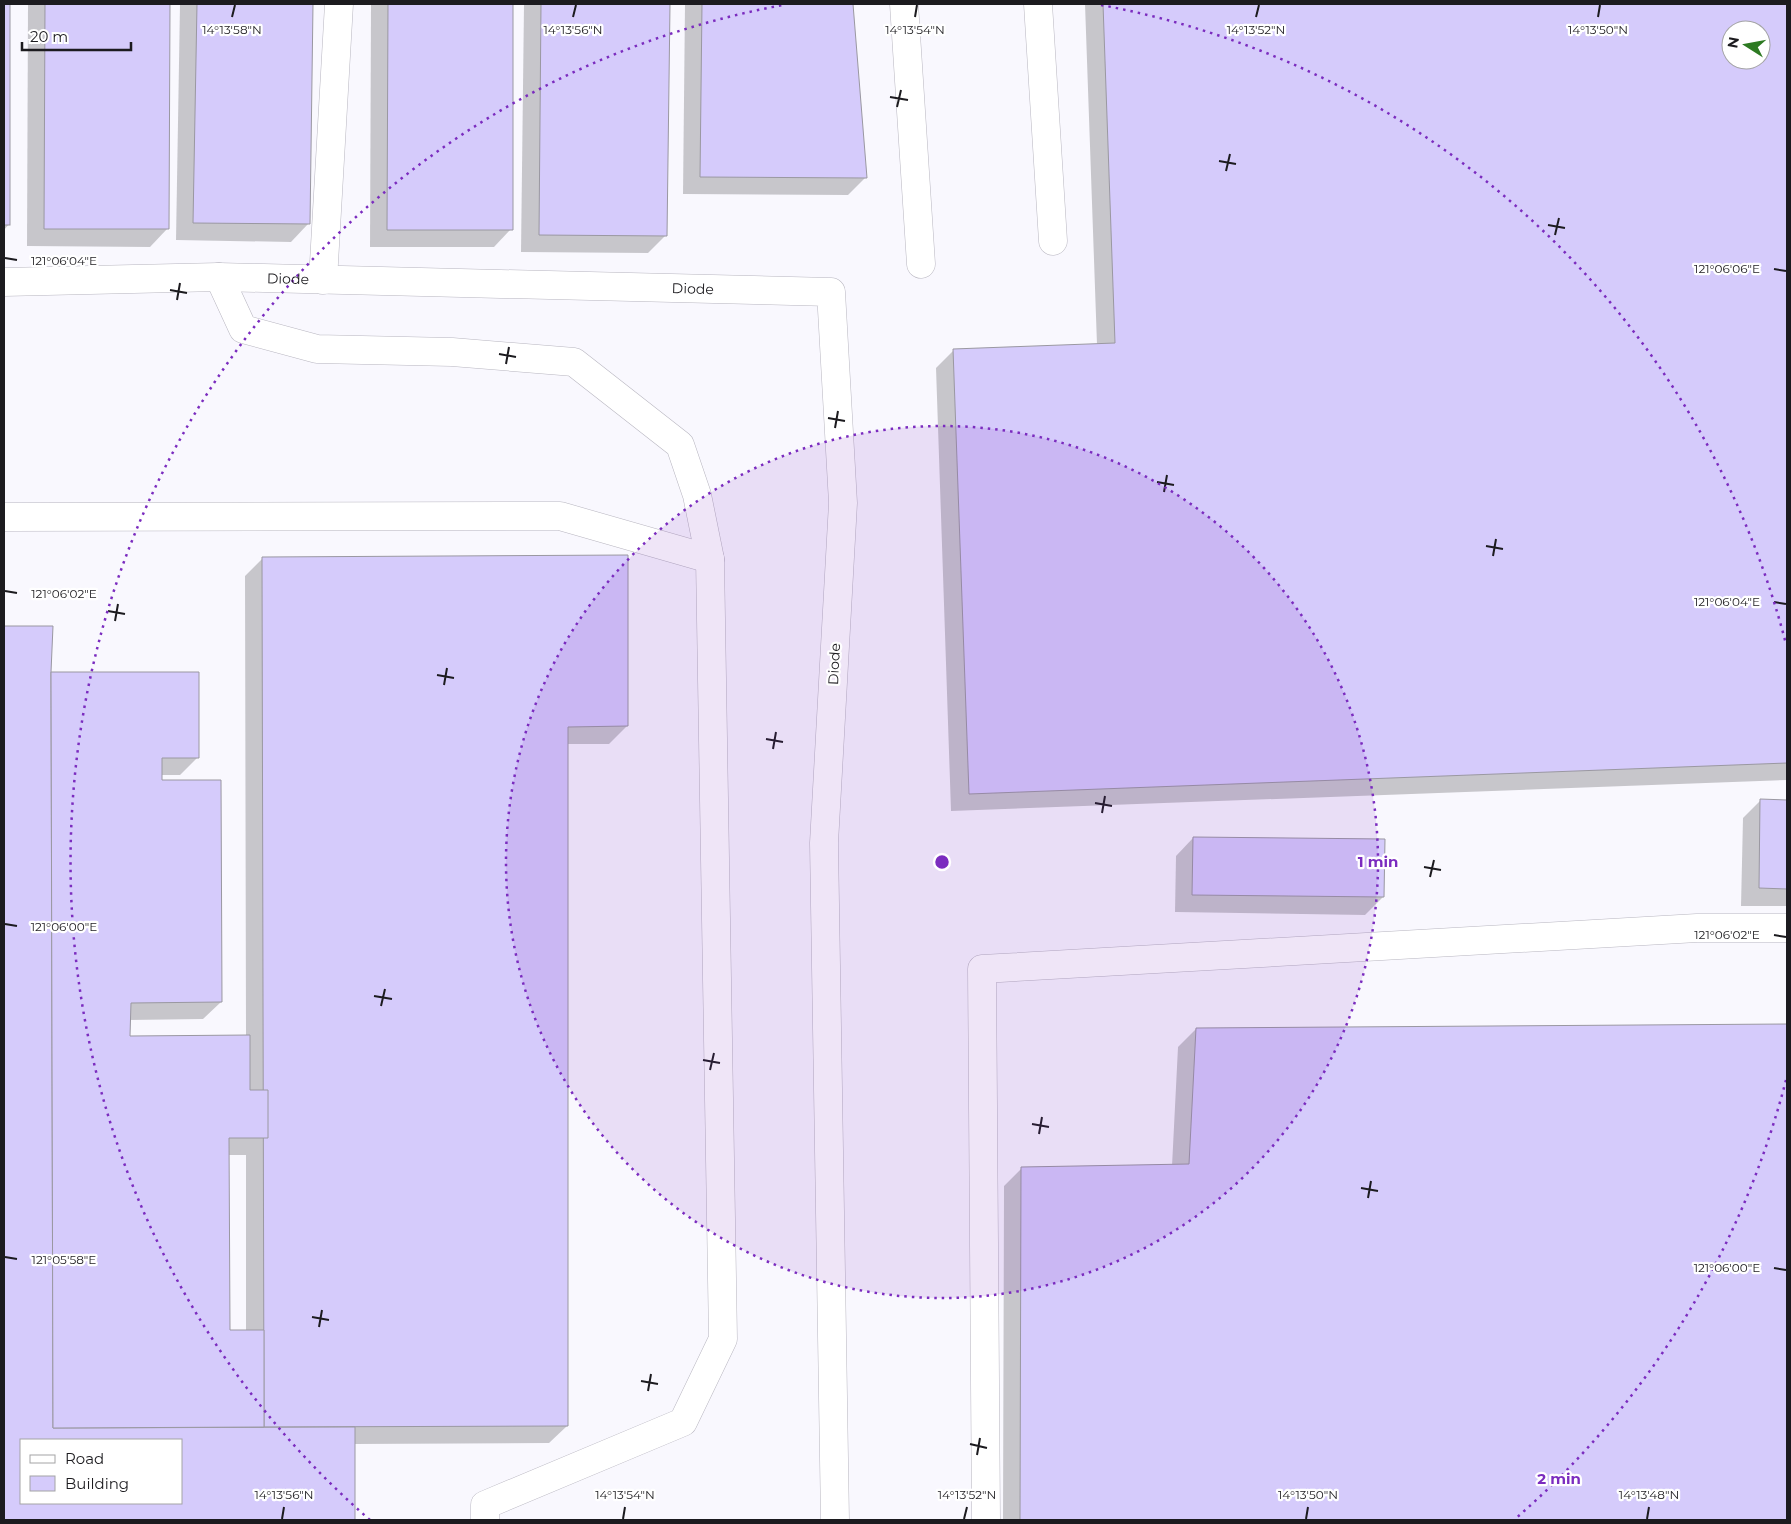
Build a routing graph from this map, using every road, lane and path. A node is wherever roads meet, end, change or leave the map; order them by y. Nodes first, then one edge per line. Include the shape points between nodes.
1 (339, 4) edge
2 (904, 4) edge
3 (1038, 4) edge
4 (1053, 241) dead end
5 (921, 264) dead end
6 (219, 278) junction
7 (323, 280) junction
8 (4, 282) edge
9 (4, 517) edge
10 (710, 559) junction
11 (1787, 928) edge
12 (484, 1520) edge
13 (835, 1520) edge
14 (986, 1520) edge

1 - 7 street
2 - 5 street
3 - 4 street
6 - 7 street, Diode
6 - 8 street, Diode
6 - 10 street via 243,329 318,349 452,352 574,362 680,445 697,495
7 - 13 street, Diode via 831,292 843,503 824,843
9 - 10 street via 560,516
10 - 12 street via 723,1339 683,1422 485,1504
11 - 14 street via 1697,928 982,969

